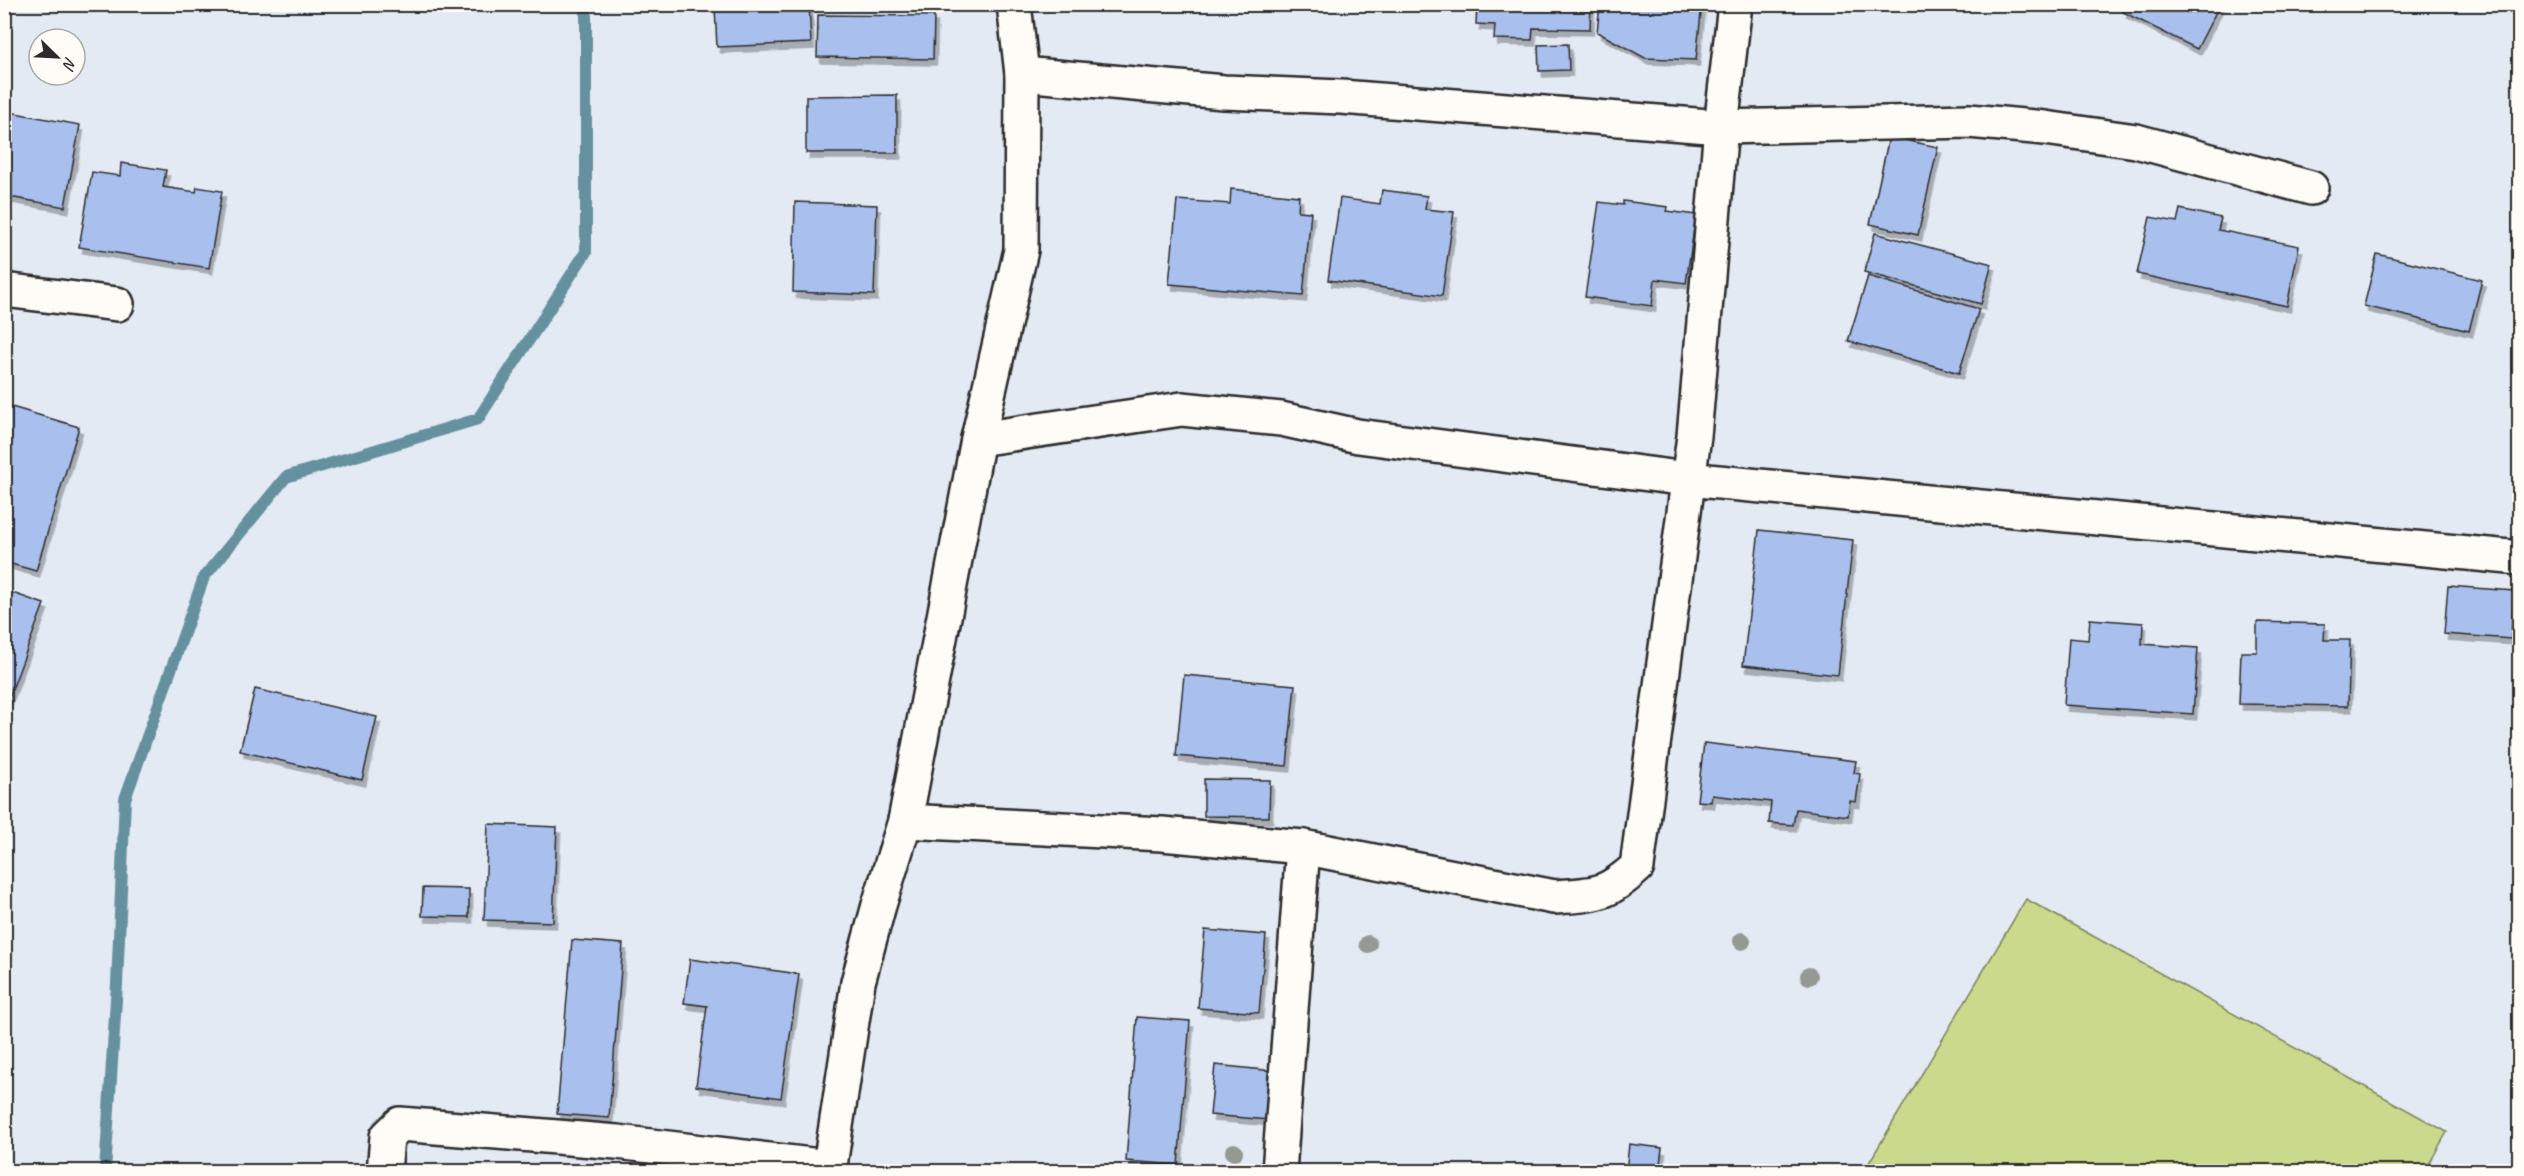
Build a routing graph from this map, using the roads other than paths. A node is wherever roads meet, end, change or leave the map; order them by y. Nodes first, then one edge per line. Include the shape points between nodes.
1 (1014, 4) edge
2 (1735, 4) edge
3 (1022, 74) junction
4 (1721, 127) junction
5 (2311, 188) dead end
6 (4, 290) edge
7 (117, 304) dead end
8 (978, 439) junction
9 (1687, 479) junction
10 (2520, 558) edge
11 (904, 821) junction
12 (1303, 847) junction
13 (829, 1169) edge
14 (384, 1172) edge
15 (1279, 1172) edge

1 - 3 street
2 - 4 street
3 - 4 street
3 - 8 street via 1021,250
4 - 5 street via 1969,121 2044,128 2136,141
4 - 9 street
6 - 7 street
8 - 9 street via 1182,409 1281,419 1358,436
8 - 11 street
9 - 10 street
9 - 12 street via 1637,867 1616,886 1595,894 1554,897
11 - 12 street via 1162,834
11 - 13 street via 858,982
12 - 15 street
13 - 14 street via 617,1142 400,1124 387,1137

